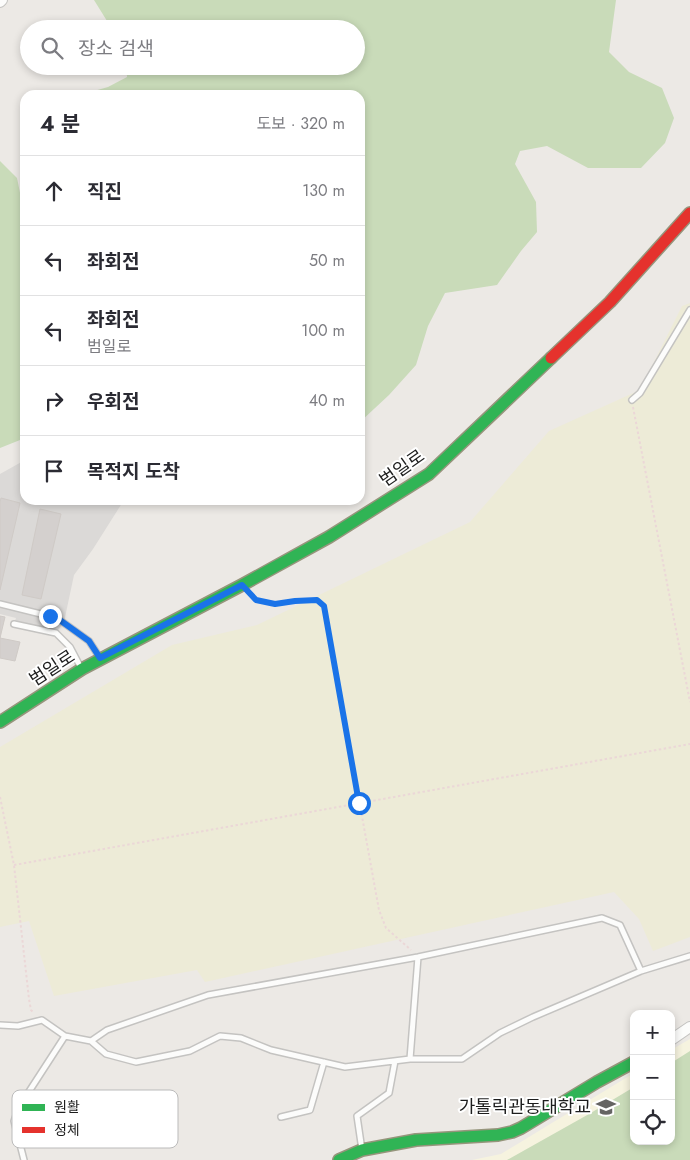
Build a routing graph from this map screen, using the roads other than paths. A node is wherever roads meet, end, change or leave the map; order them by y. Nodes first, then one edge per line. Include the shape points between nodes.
1 (690, 213) edge
2 (690, 310) edge
3 (632, 400) road end
4 (0, 604) edge
5 (14, 624) dead end
6 (100, 658) junction
7 (82, 669) junction
8 (0, 722) edge
9 (690, 956) edge
10 (418, 957) junction
11 (641, 971) junction
12 (0, 1024) edge
13 (690, 1027) edge
14 (65, 1036) junction
15 (675, 1037) edge
16 (91, 1041) junction
17 (410, 1059) junction
18 (395, 1061) junction
19 (324, 1062) junction
20 (630, 1064) edge
21 (30, 1090) edge
22 (281, 1117) dead end
23 (362, 1150) junction
24 (339, 1160) edge

1 - 6 street, 범일로 via 610,302 429,474 329,537
2 - 3 lane
4 - 6 lane via 57,618 89,641
5 - 7 lane via 56,633 70,647
6 - 7 street, 범일로
7 - 8 street, 범일로
9 - 11 lane
10 - 11 lane via 602,918 620,925
10 - 16 lane via 208,995 107,1030
10 - 17 lane
11 - 17 lane via 500,1033 462,1059
12 - 14 lane via 18,1026 42,1020
13 - 15 street
14 - 16 lane
14 - 21 lane
16 - 19 lane via 106,1054 136,1062 190,1051 220,1036 241,1038 271,1050
17 - 18 lane
18 - 19 lane via 344,1067
18 - 23 lane via 389,1093 357,1116
19 - 22 lane via 310,1110
20 - 23 street via 512,1132 416,1140
23 - 24 street

